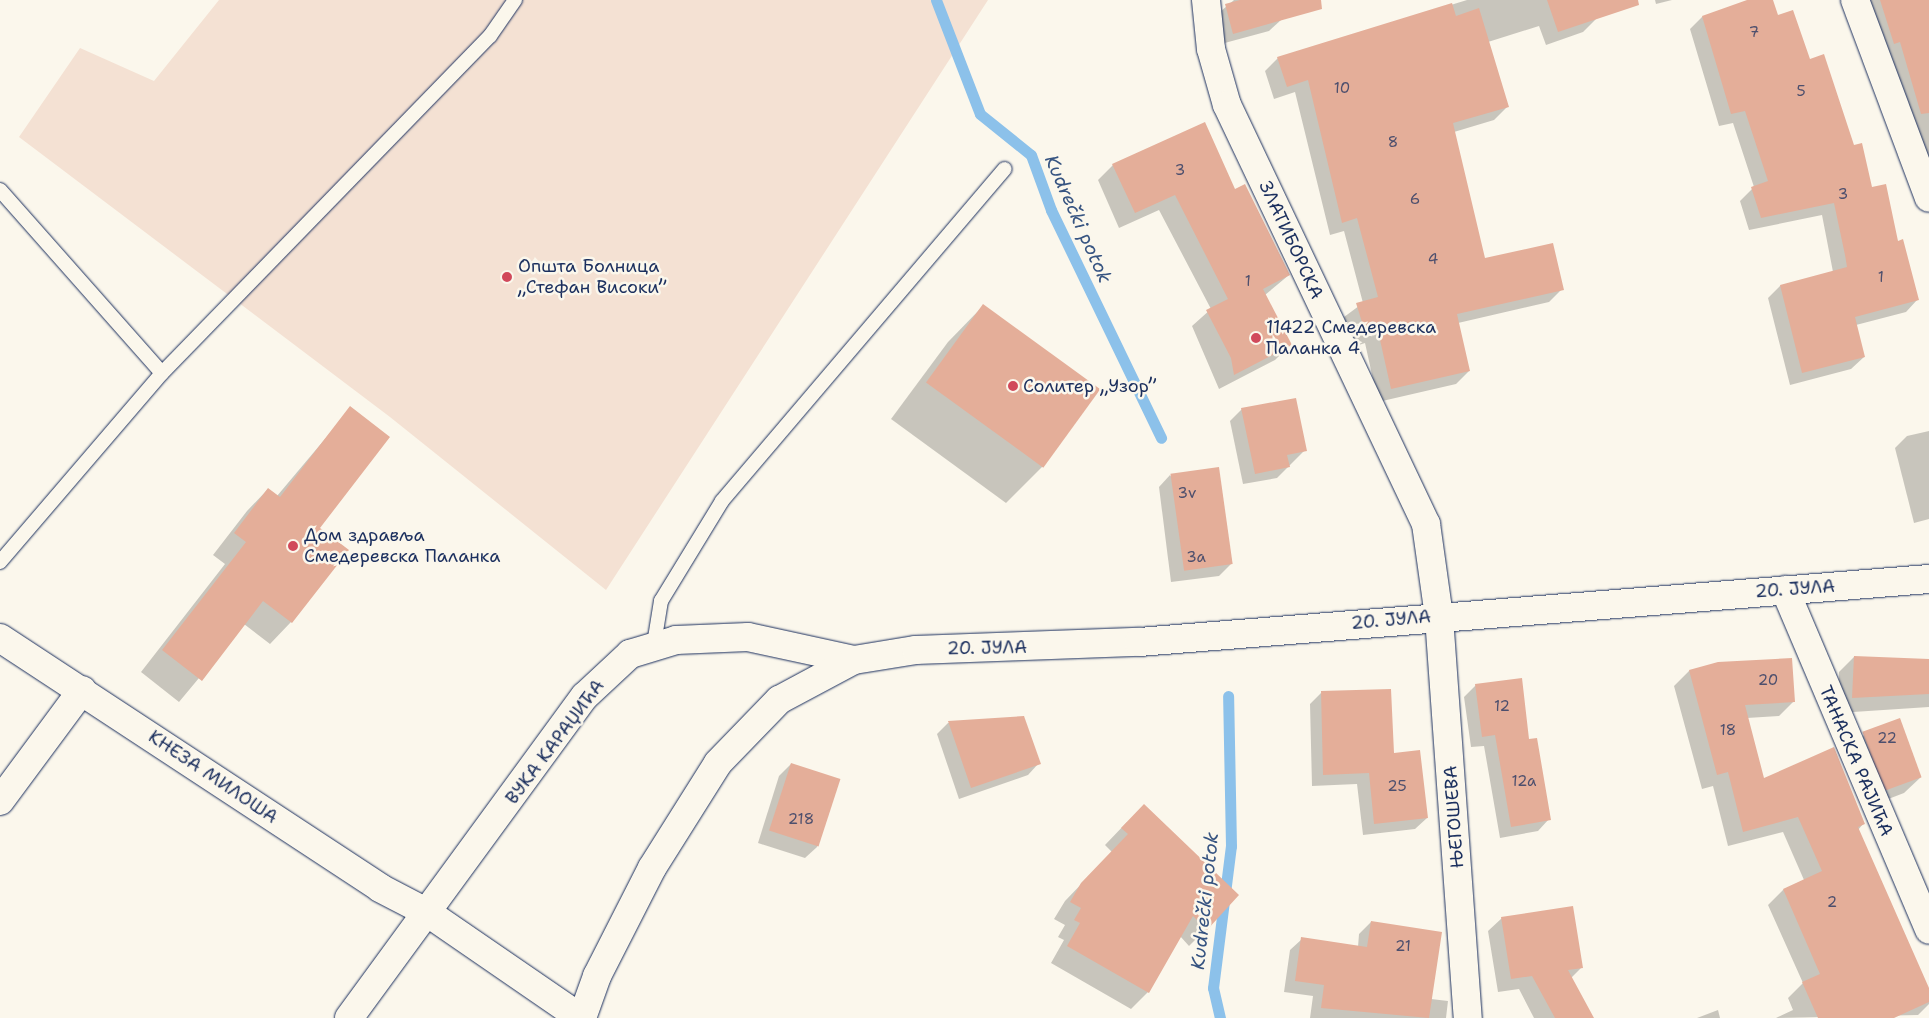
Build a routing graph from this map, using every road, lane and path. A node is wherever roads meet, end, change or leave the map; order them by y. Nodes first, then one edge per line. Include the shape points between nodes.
1 (514, 0) edge
2 (1206, 0) edge
3 (1855, 0) edge
4 (1005, 169) dead end
5 (0, 190) edge
6 (1929, 198) edge
7 (162, 373) junction
8 (0, 562) edge
9 (1929, 579) edge
10 (1784, 590) junction
11 (1439, 616) junction
12 (0, 638) edge
13 (654, 644) junction
14 (854, 660) junction
15 (82, 690) junction
16 (0, 801) edge
17 (428, 913) junction
18 (1929, 930) edge
19 (349, 1018) edge
20 (582, 1018) edge
21 (1468, 1018) edge

1 - 7 lane via 490,36
2 - 11 street, ЗЛАТИБОРСКА via 1211,49 1227,106 1426,524
3 - 6 street
4 - 13 lane via 722,501 661,601
5 - 7 lane
7 - 8 lane
9 - 10 street, 20. ЈУЛА
10 - 11 street, 20. ЈУЛА
10 - 18 street, ТАНАСКА РАЈИЋА
11 - 14 street, 20. ЈУЛА via 1139,642 907,650
11 - 21 street, ЊЕГОШЕВА
12 - 15 street, КНЕЗА МИЛОША
13 - 14 street, ВУКА КАРАЏИЋА via 696,637 748,637
13 - 17 street, ВУКА КАРАЏИЋА via 613,667 585,696
14 - 20 street via 779,700 718,763 642,886 597,976
15 - 16 street
15 - 17 street, КНЕЗА МИЛОША via 380,888
17 - 19 street, ВУКА КАРАЏИЋА
17 - 20 street, КНЕЗА МИЛОША

